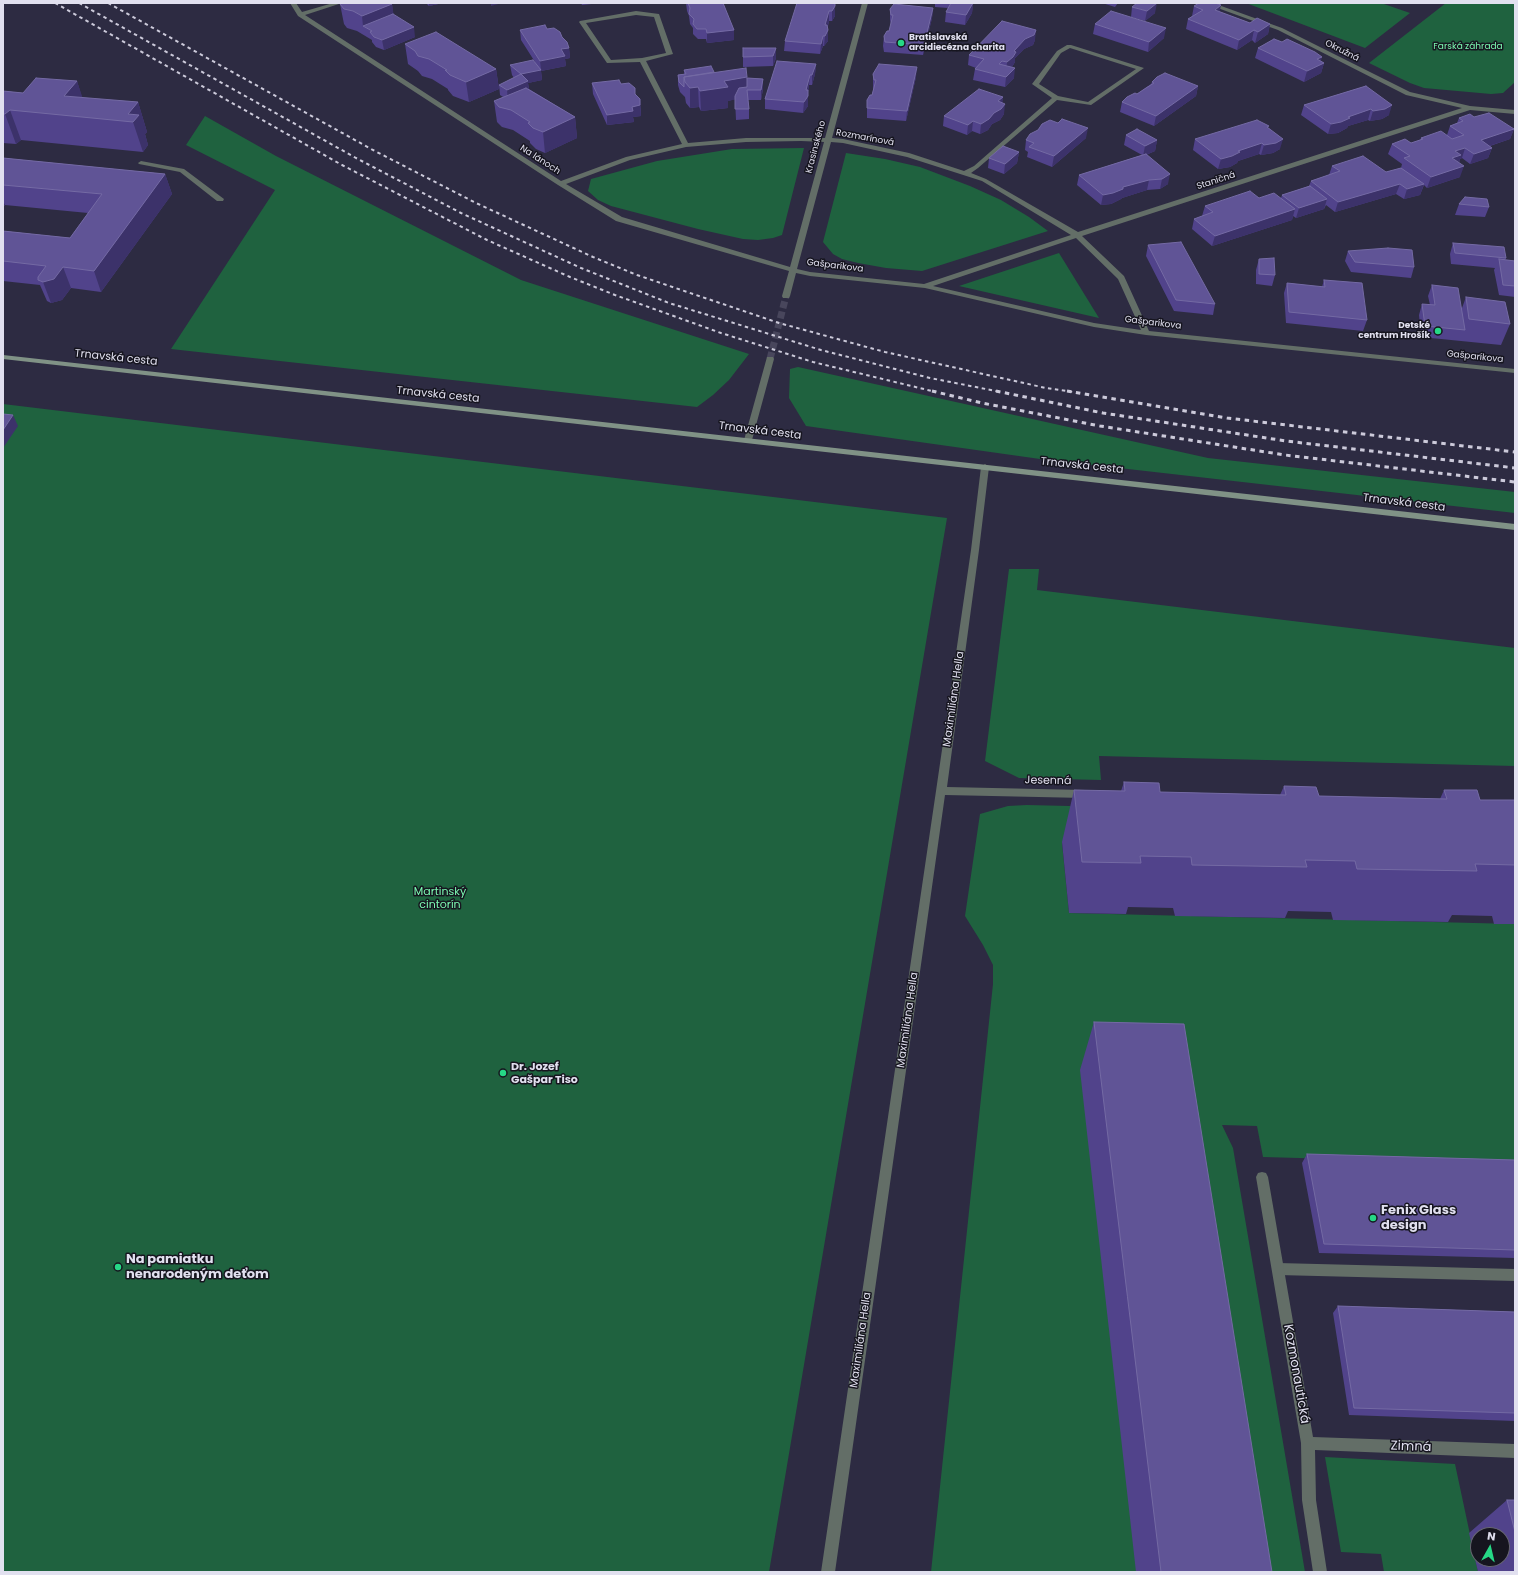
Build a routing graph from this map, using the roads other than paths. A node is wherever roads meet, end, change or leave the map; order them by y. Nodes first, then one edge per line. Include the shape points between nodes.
1 (293, 3) edge
2 (339, 3) edge
3 (865, 3) edge
4 (1208, 3) edge
5 (300, 15) junction
6 (642, 60) junction
7 (1056, 98) junction
8 (1470, 108) junction
9 (1515, 112) edge
10 (828, 140) junction
11 (686, 145) junction
12 (141, 163) dead end
13 (966, 173) junction
14 (560, 184) junction
15 (220, 199) dead end
16 (1077, 235) junction
17 (793, 270) junction
18 (925, 286) junction
19 (786, 296) tunnel mouth
20 (1146, 333) junction
21 (3, 356) edge
22 (770, 359) tunnel mouth
23 (1515, 371) edge
24 (748, 440) junction
25 (984, 467) junction
26 (1515, 527) edge
27 (941, 791) junction
28 (1097, 794) edge
29 (1262, 1177) dead end
30 (1278, 1269) junction
31 (1515, 1275) edge
32 (1308, 1443) junction
33 (1515, 1451) edge
34 (828, 1572) edge
35 (1320, 1572) edge

1 - 5 street
2 - 5 street
3 - 10 street, Krasinského
4 - 8 street, Okružná via 1280,29 1408,94
5 - 14 street, Na lánoch
6 - 6 street via 670,54 657,14 636,13 582,22 609,62
6 - 11 street
7 - 7 street via 1088,104 1141,68 1069,46 1059,52 1035,84
7 - 13 street
8 - 9 street, Staničná
8 - 16 street, Staničná
10 - 11 street, Rozmarínová via 746,140
10 - 13 street, Rozmarínová via 909,155
10 - 17 street, Krasinského
11 - 14 street, Rozmarínová via 628,158
12 - 15 street via 182,170
13 - 16 street, Rozmarínová via 984,180
14 - 17 street, Na lánoch via 620,219
16 - 18 street, Staničná
16 - 20 street, Rozmarínová via 1121,278
17 - 18 street, Gašparíkova
17 - 19 street, Krasinského
18 - 20 street, Gašparíkova via 1094,325
20 - 23 street, Gašparíkova
21 - 24 main road, Trnavská cesta
22 - 24 street
24 - 25 main road, Trnavská cesta
25 - 26 main road, Trnavská cesta
25 - 27 street, Maximiliána Hella
27 - 28 street, Jesenná
27 - 34 street, Maximiliána Hella
29 - 30 street, Kozmonautická
30 - 31 street
30 - 32 street, Kozmonautická
32 - 33 street, Zimná
32 - 35 street, Kozmonautická via 1309,1500

